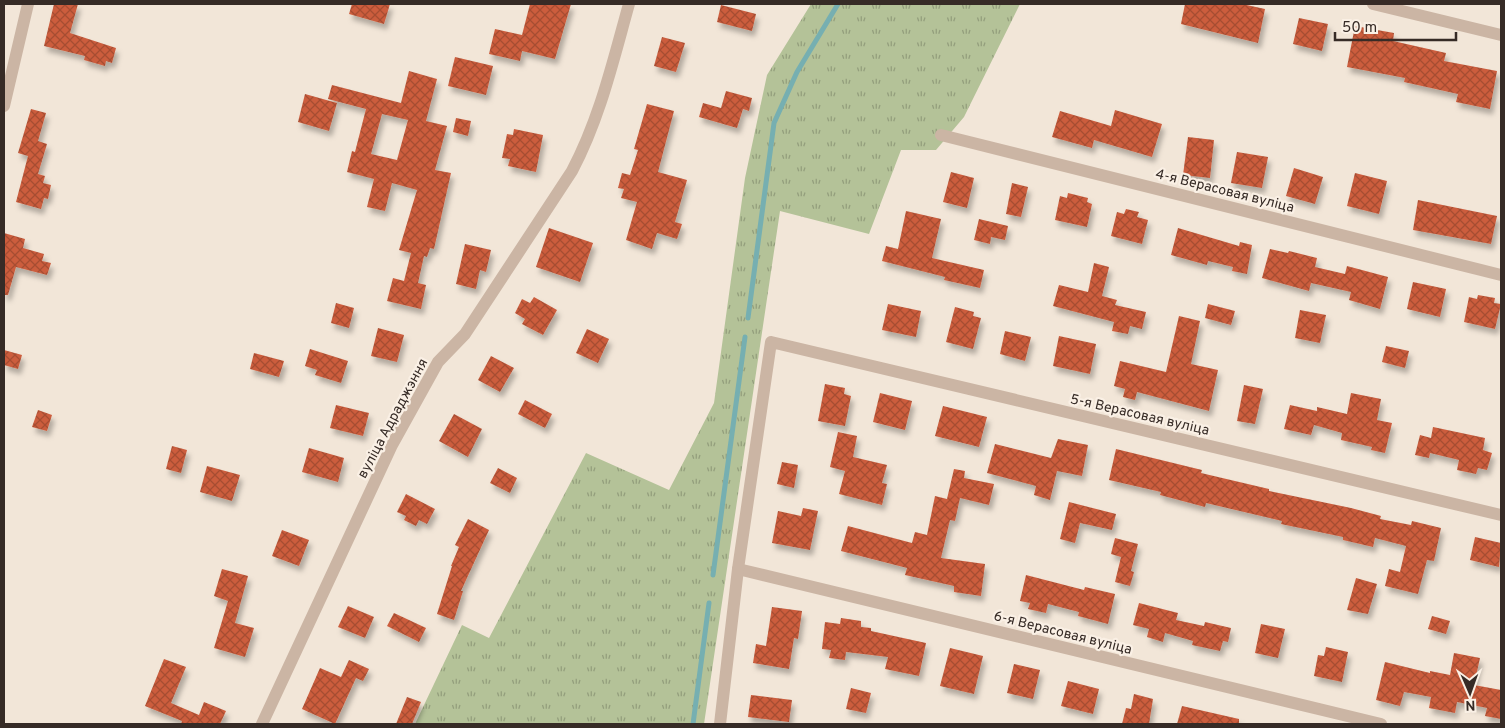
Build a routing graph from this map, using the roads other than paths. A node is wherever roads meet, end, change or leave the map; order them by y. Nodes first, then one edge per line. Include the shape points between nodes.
1 (28, 4) edge
2 (629, 4) edge
3 (1373, 4) edge
4 (1501, 35) edge
5 (4, 106) edge
6 (941, 135) dead end
7 (1501, 275) edge
8 (1501, 515) edge
9 (738, 569) junction
10 (262, 724) edge
11 (720, 724) edge
12 (1381, 724) edge

1 - 5 street
2 - 10 street, вуліца Адраджэння via 585,147 465,334 438,362 392,445
3 - 4 street
6 - 7 street, 4-я Верасовая вуліца
8 - 9 street, 5-я Верасовая вуліца via 771,342
9 - 11 street
9 - 12 street, 6-я Верасовая вуліца

